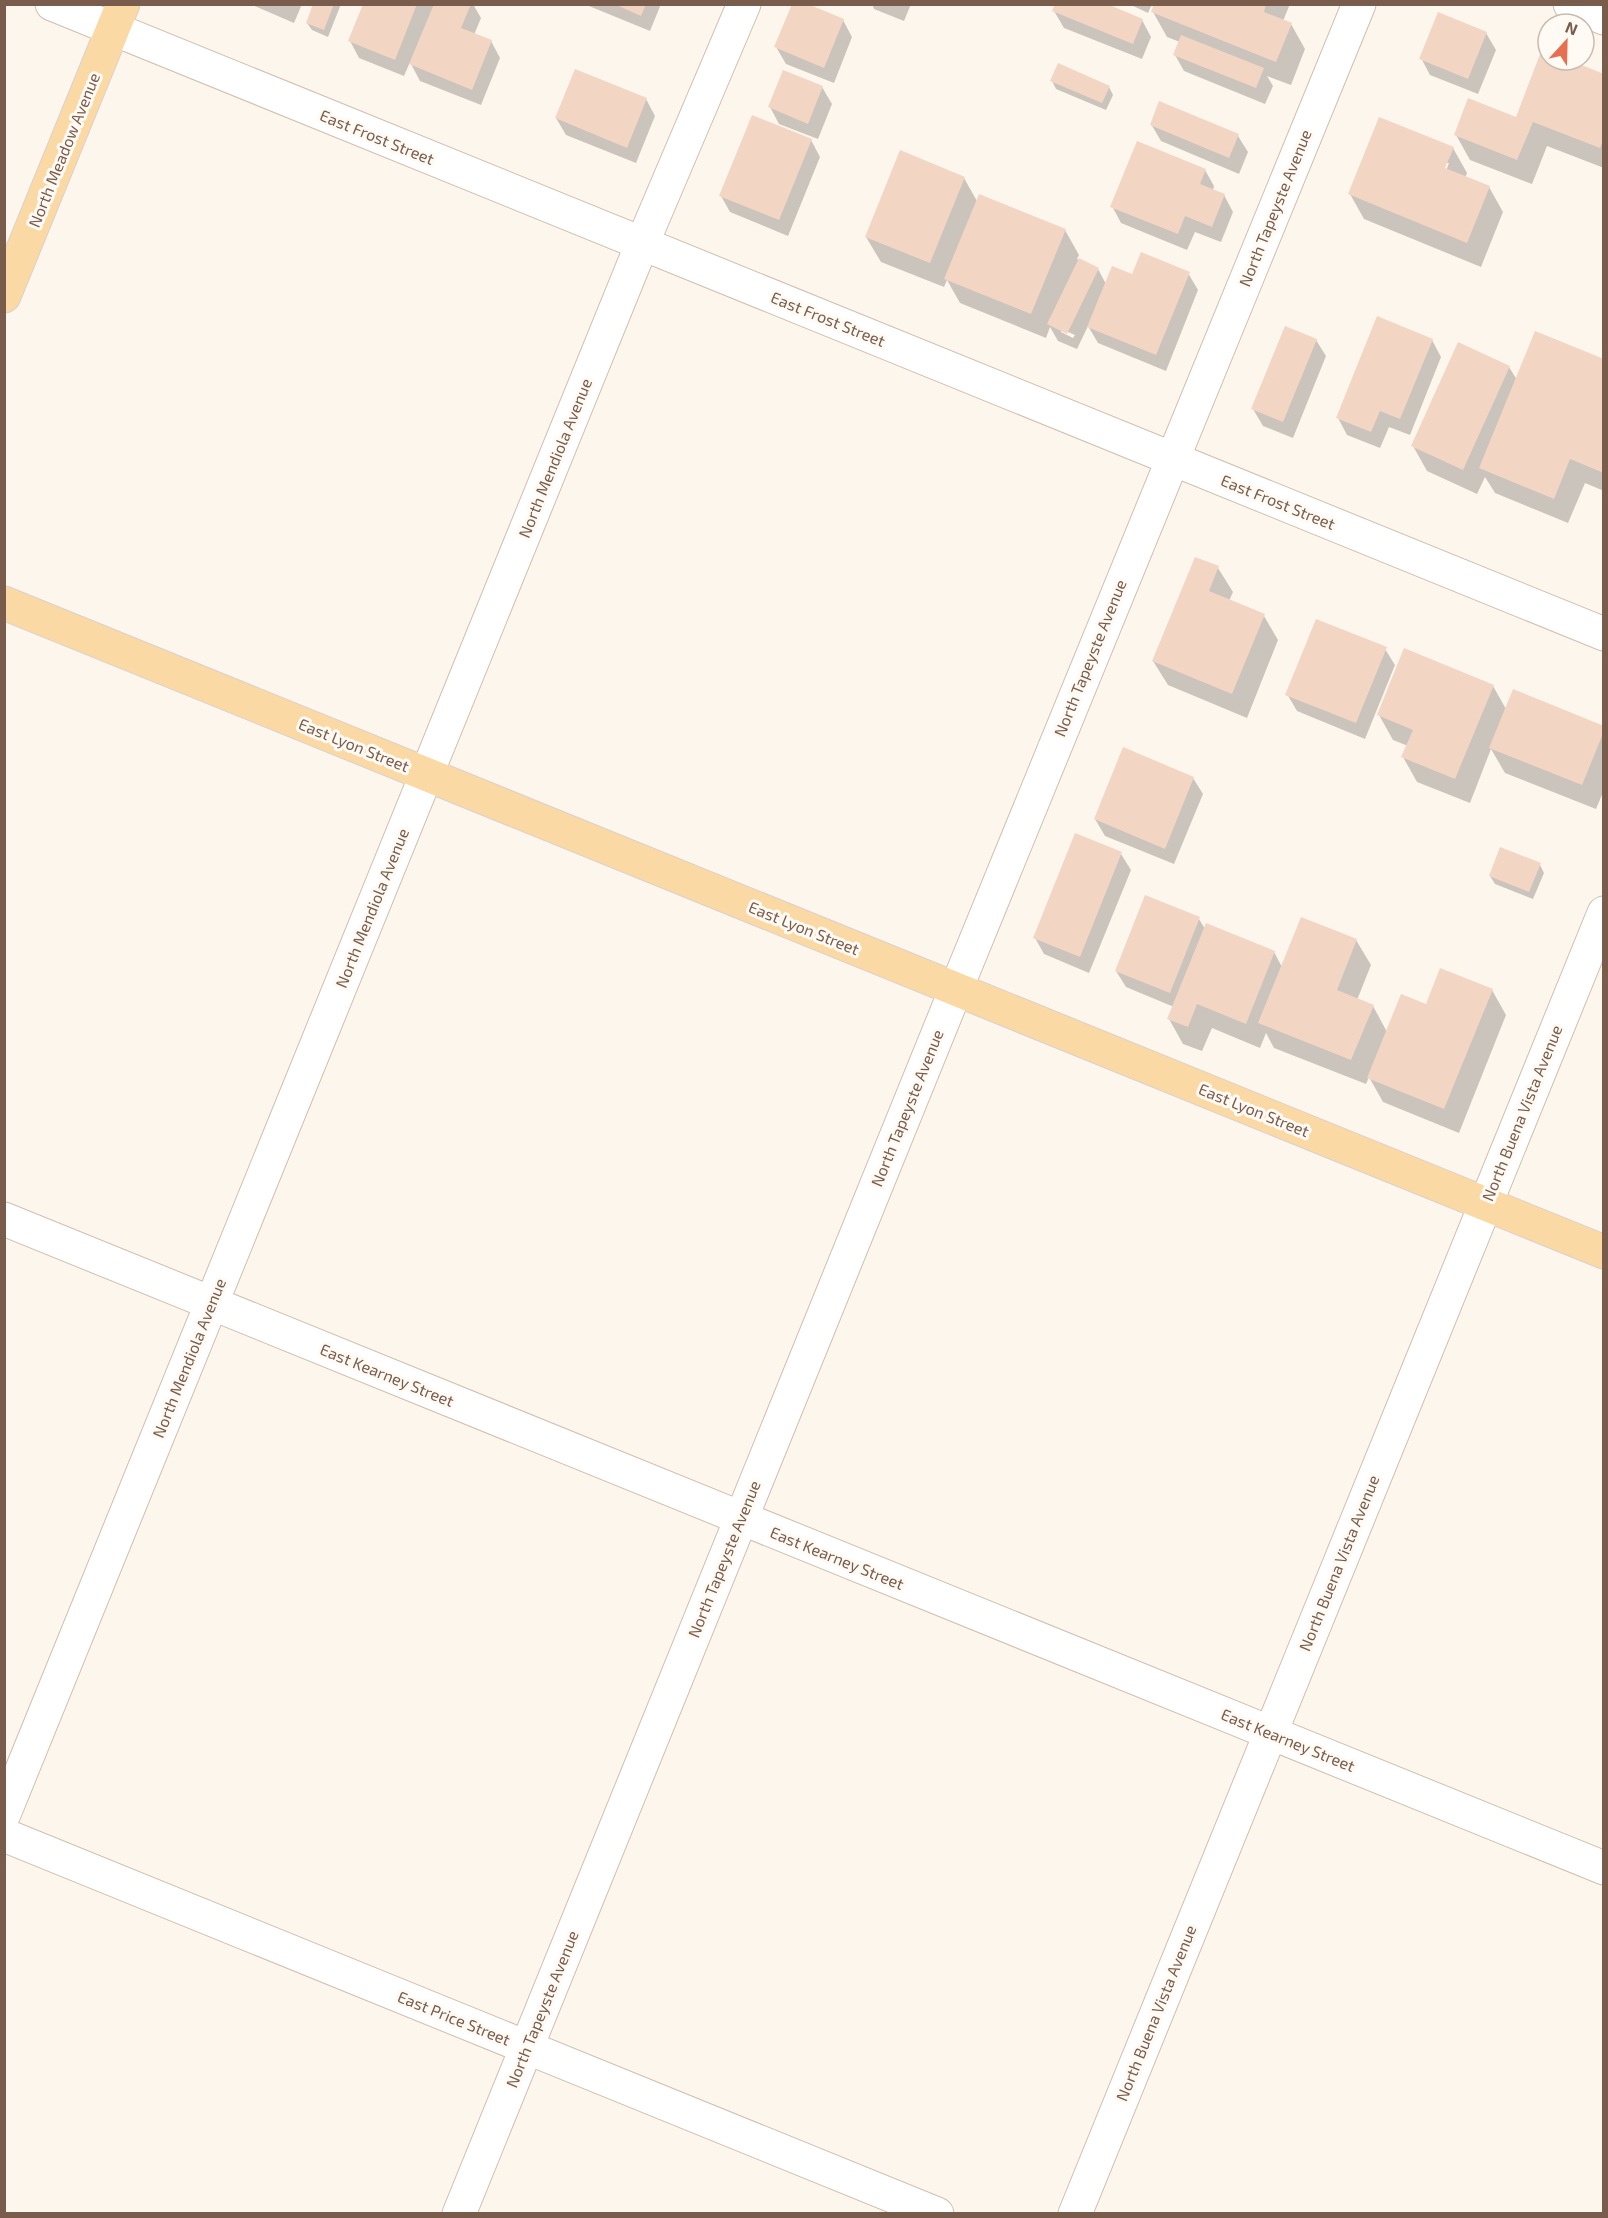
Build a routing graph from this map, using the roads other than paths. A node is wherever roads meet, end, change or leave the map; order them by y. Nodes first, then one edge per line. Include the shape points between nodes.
1 (52, 4) edge
2 (744, 4) edge
3 (1359, 4) edge
4 (1570, 4) edge
5 (118, 17) edge
6 (1604, 18) edge
7 (642, 244) junction
8 (4, 296) edge
9 (1172, 459) junction
10 (4, 603) edge
11 (1604, 634) edge
12 (427, 774) junction
13 (1604, 912) edge
14 (956, 989) junction
15 (1485, 1204) junction
16 (4, 1219) edge
17 (1604, 1252) edge
18 (212, 1303) junction
19 (741, 1518) junction
20 (1270, 1733) junction
21 (4, 1814) edge
22 (4, 1835) edge
23 (1604, 1868) edge
24 (526, 2047) junction
25 (459, 2214) edge
26 (937, 2214) edge
27 (1075, 2214) edge

1 - 5 street, East Frost Street
2 - 7 street, North Mendiola Avenue
3 - 9 street, North Tapeyste Avenue
4 - 6 street
5 - 7 street, East Frost Street
5 - 8 main road, North Meadow Avenue
7 - 9 street, East Frost Street
7 - 12 street, North Mendiola Avenue
9 - 11 street, East Frost Street
9 - 14 street, North Tapeyste Avenue
10 - 12 main road, East Lyon Street
12 - 14 main road, East Lyon Street
12 - 18 street, North Mendiola Avenue
13 - 15 street, North Buena Vista Avenue
14 - 15 main road, East Lyon Street
14 - 19 street, North Tapeyste Avenue
15 - 17 main road, East Lyon Street
15 - 20 street, North Buena Vista Avenue
16 - 18 street, East Kearney Street
18 - 19 street, East Kearney Street
18 - 21 street, North Mendiola Avenue
19 - 20 street, East Kearney Street
19 - 24 street, North Tapeyste Avenue
20 - 23 street, East Kearney Street
20 - 27 street, North Buena Vista Avenue
22 - 24 street, East Price Street
24 - 25 street, North Tapeyste Avenue
24 - 26 street, East Price Street

